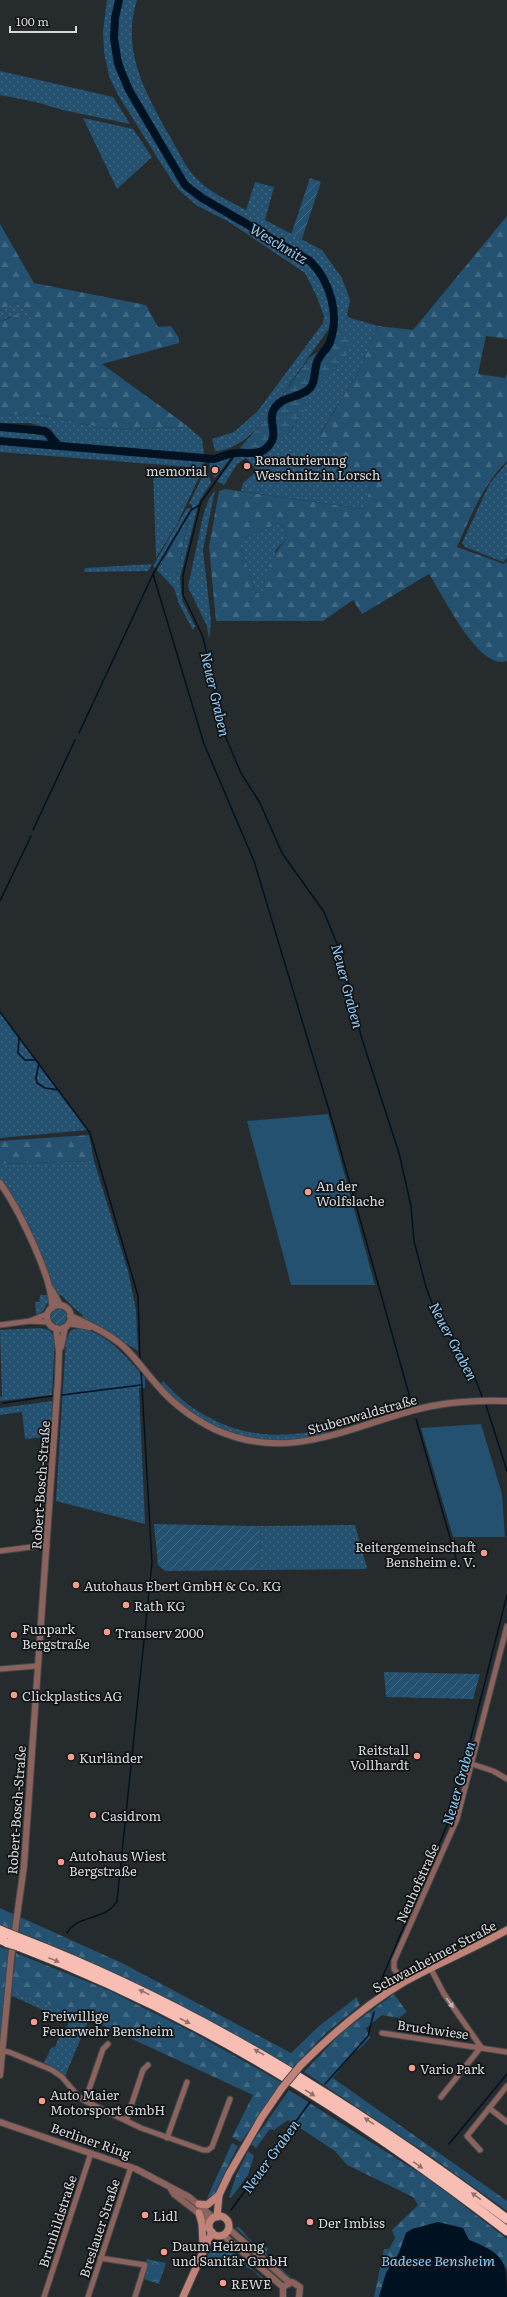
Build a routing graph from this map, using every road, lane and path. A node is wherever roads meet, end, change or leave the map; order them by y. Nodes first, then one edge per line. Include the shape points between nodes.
1 (0, 1183) edge
2 (48, 1285) junction
3 (60, 1305) junction
4 (52, 1308) junction
5 (47, 1314) junction
6 (70, 1316) junction
7 (30, 1321) junction
8 (48, 1322) junction
9 (0, 1324) edge
10 (67, 1325) junction
11 (56, 1328) junction
12 (96, 1328) junction
13 (59, 1352) junction
14 (507, 1401) edge
15 (47, 1545) junction
16 (0, 1551) edge
17 (507, 1626) edge
18 (500, 1653) junction
19 (507, 1654) edge
20 (37, 1666) junction
21 (0, 1669) edge
22 (472, 1764) junction
23 (507, 1779) edge
24 (0, 1930) edge
25 (507, 1930) edge
26 (6, 1939) edge
27 (19, 1942) junction
28 (431, 1969) junction
29 (404, 1982) junction
30 (382, 2033) dead end
31 (108, 2044) dead end
32 (481, 2048) junction
33 (2, 2051) junction
34 (507, 2052) edge
35 (148, 2064) dead end
36 (0, 2075) edge
37 (187, 2082) dead end
38 (507, 2086) edge
39 (441, 2098) dead end
40 (230, 2099) dead end
41 (85, 2101) junction
42 (489, 2108) junction
43 (0, 2122) edge
44 (126, 2122) junction
45 (507, 2122) edge
46 (167, 2138) junction
47 (480, 2150) dead end
48 (91, 2153) junction
49 (131, 2167) junction
50 (232, 2170) junction
51 (171, 2189) junction
52 (219, 2195) junction
53 (199, 2204) junction
54 (199, 2213) junction
55 (216, 2218) junction
56 (507, 2219) edge
57 (229, 2229) junction
58 (507, 2230) edge
59 (217, 2234) junction
60 (203, 2250) junction
61 (100, 2258) junction
62 (289, 2282) junction
63 (283, 2287) junction
64 (300, 2296) edge
65 (44, 2297) edge
66 (88, 2297) edge
67 (135, 2297) edge
68 (183, 2297) edge
69 (283, 2297) edge

1 - 2 street via 27,1230
2 - 3 street
2 - 4 street
3 - 4 street
3 - 6 street via 68,1310
4 - 5 street
5 - 7 street
5 - 8 street
6 - 10 street, Robert-Bosch-Straße
6 - 12 street, Stubenwaldstraße
7 - 8 street
7 - 9 street
8 - 11 street
10 - 11 street
10 - 12 street, Stubenwaldstraße
10 - 13 street, Robert-Bosch-Straße
11 - 13 street, Robert-Bosch-Straße
12 - 14 street, Stubenwaldstraße via 116,1340 171,1400 197,1420 229,1435 268,1443 313,1441 332,1437 412,1410 473,1401
13 - 15 street, Robert-Bosch-Straße
15 - 16 street
15 - 20 street, Robert-Bosch-Straße
17 - 18 street, Neuhofstraße
18 - 19 street
18 - 22 street, Neuhofstraße
20 - 21 street
20 - 33 street, Robert-Bosch-Straße via 24,1866
22 - 23 street
22 - 29 street, Neuhofstraße via 457,1819 394,1961 394,1969
24 - 26 highway
25 - 28 main road, Schwanheimer Straße
26 - 27 highway, bridge
56 -> 27 highway via 392,2136 272,2060 136,1988
27 -> 58 highway via 118,1988 241,2052 379,2137
28 - 29 main road, Schwanheimer Straße
28 -> 32 street via 444,1994
29 - 50 main road, Schwanheimer Straße, bridge via 349,2020 300,2066 248,2139
30 - 32 street, Bruchwiese
31 - 41 street via 103,2049
32 - 34 street, Bruchwiese
32 - 39 street
33 - 36 street, Robert-Bosch-Straße
33 - 41 street via 52,2070
35 - 44 street
37 - 46 street
38 - 42 street
40 - 46 street via 210,2149 203,2150
41 - 44 street
42 - 45 street
42 - 47 street via 467,2136
43 - 48 street, Berliner Ring
44 - 46 street
48 - 49 street, Berliner Ring
48 - 65 street, Brunhildstraße
49 - 51 street, Berliner Ring
49 - 61 street, Breslauer Straße
50 - 52 main road
50 - 55 main road
51 - 53 street, Berliner Ring
51 - 54 street, Berliner Ring
52 - 53 main road via 207,2205
52 - 55 main road
53 - 55 street, Berliner Ring
54 - 55 street, Berliner Ring
54 - 60 main road
55 - 57 main road, Berliner Ring via 228,2222
55 - 59 main road
57 - 59 main road
57 - 62 street, Berliner Ring
59 - 60 main road
59 - 63 street
60 - 68 main road
61 - 66 street, Breslauer Straße
61 - 67 street via 145,2265
62 - 63 street
62 - 64 street, Berliner Ring via 298,2285
63 - 69 street

